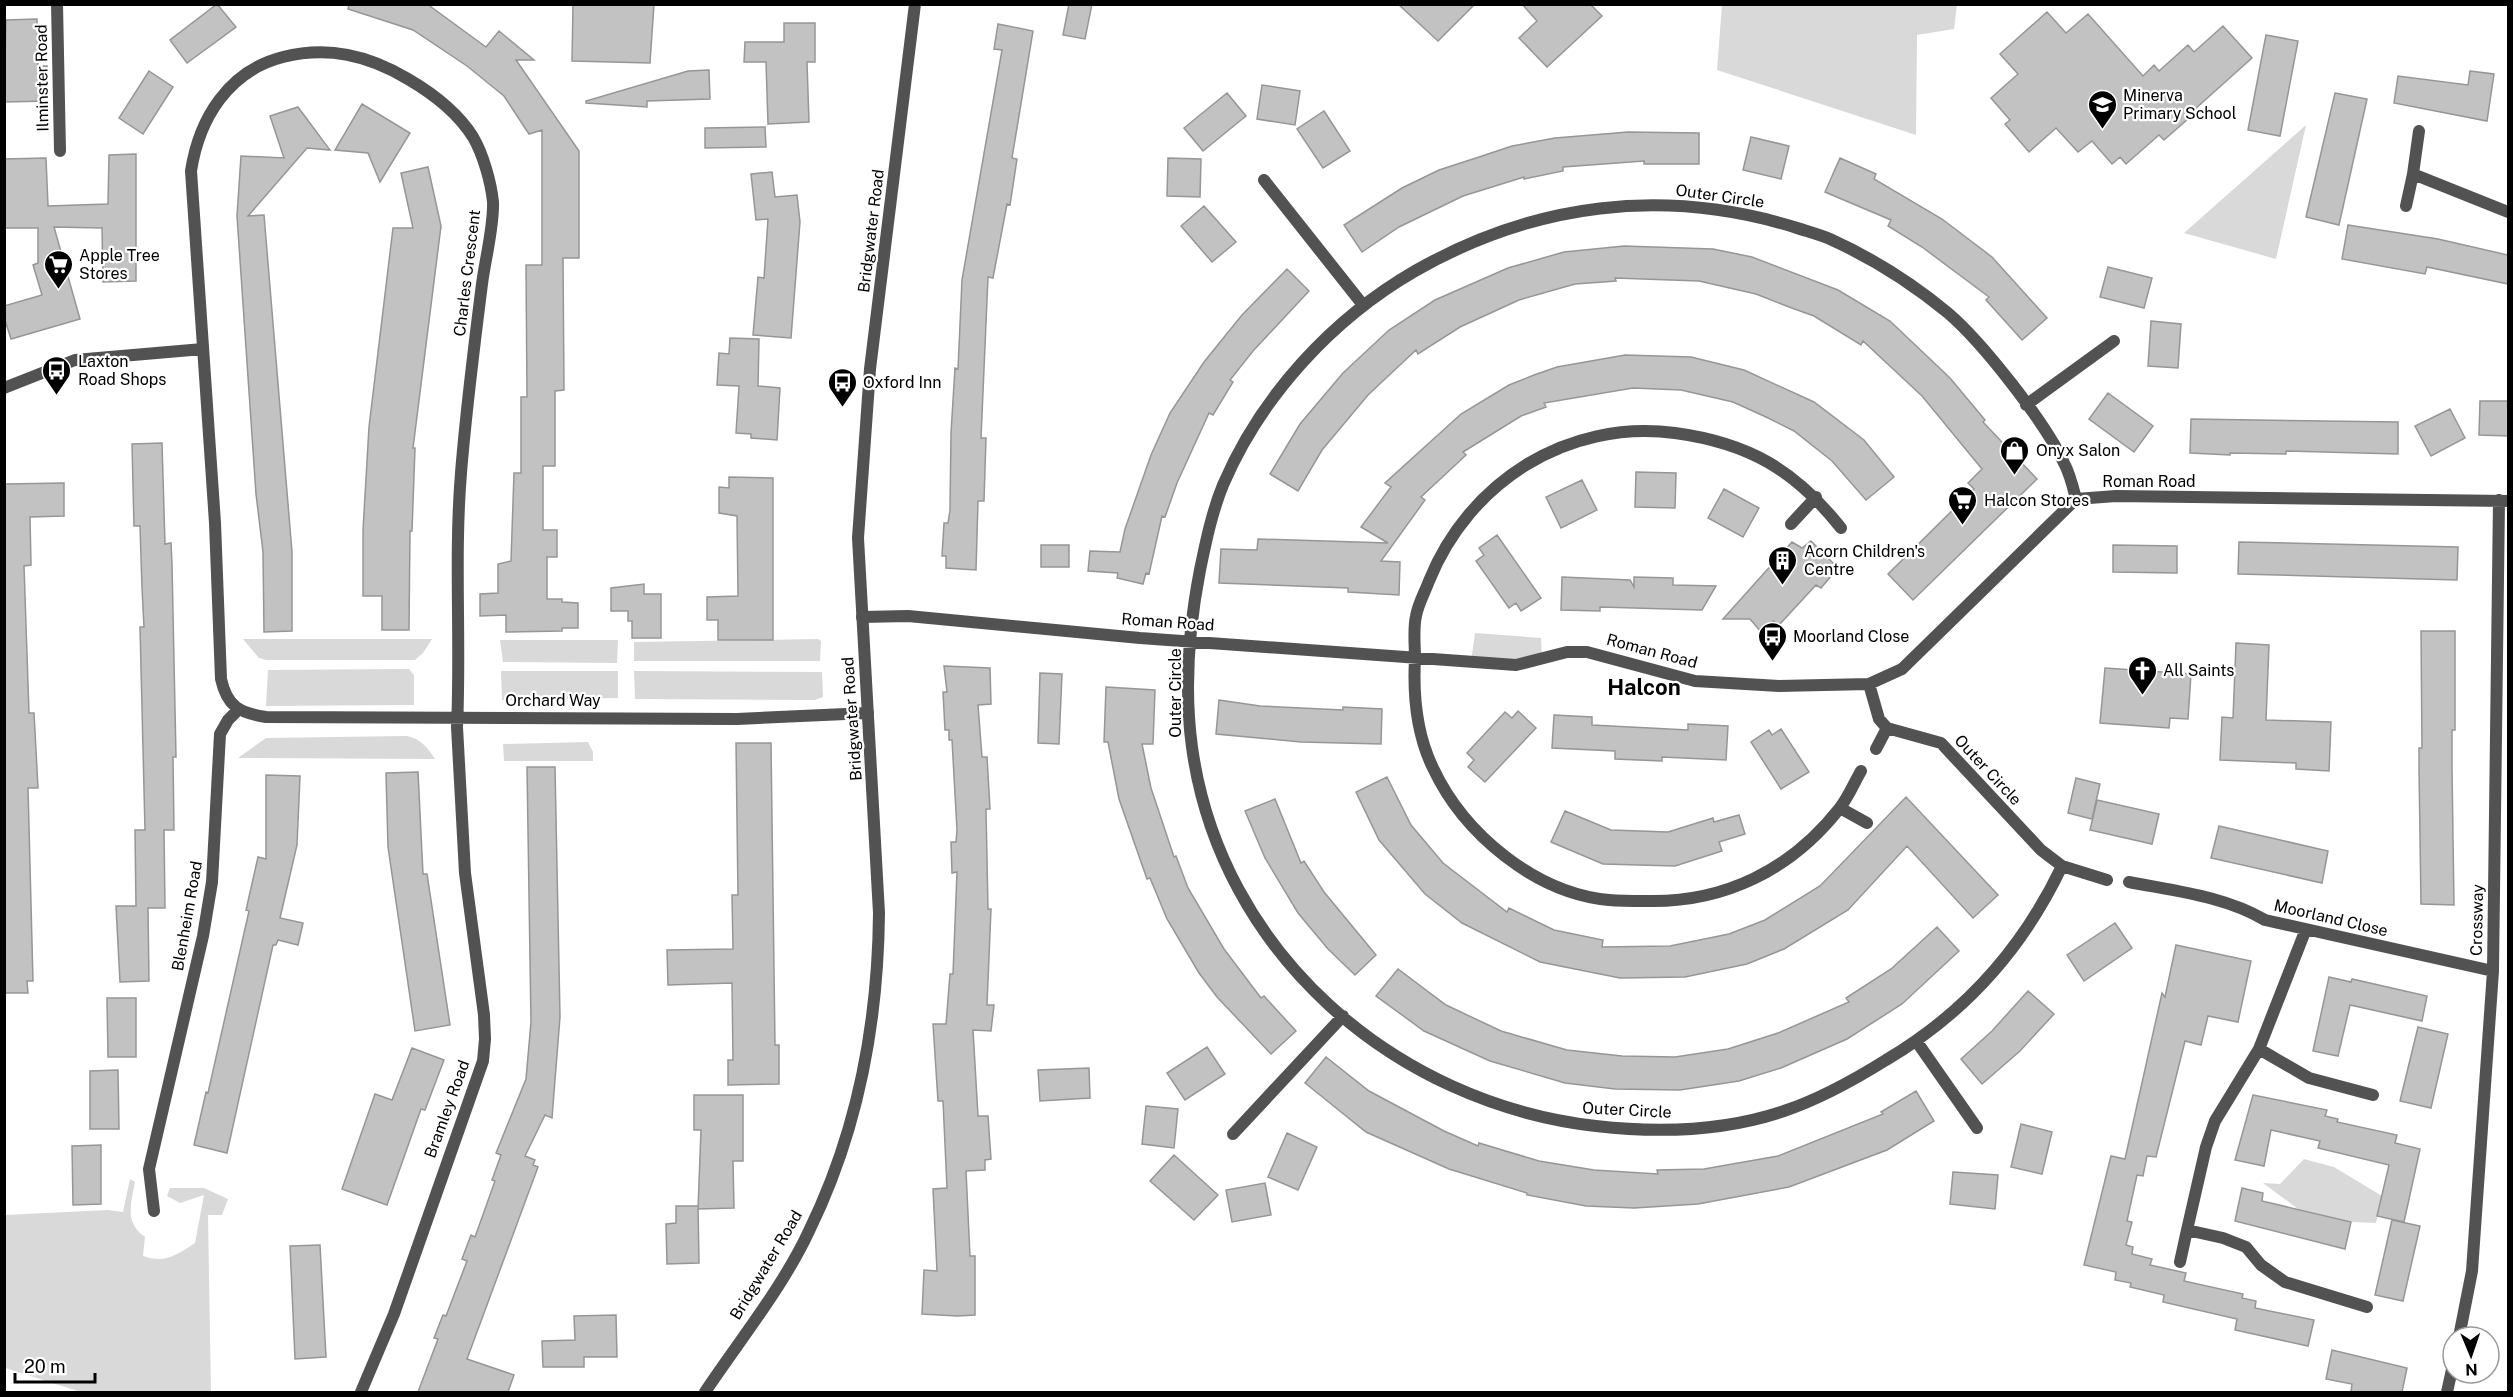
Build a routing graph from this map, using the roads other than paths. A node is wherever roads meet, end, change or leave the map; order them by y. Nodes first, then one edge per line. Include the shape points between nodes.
1 (57, 4) edge
2 (915, 4) edge
3 (2419, 131) dead end
4 (60, 150) dead end
5 (2413, 174) junction
6 (1264, 180) dead end
7 (2406, 206) dead end
8 (2508, 212) edge
9 (1363, 305) junction
10 (2114, 341) dead end
11 (203, 349) junction
12 (4, 388) edge
13 (2026, 405) junction
14 (1816, 497) junction
15 (2076, 499) junction
16 (2504, 501) edge
17 (1791, 524) dead end
18 (1841, 528) dead end
19 (862, 617) junction
20 (1191, 640) junction
21 (1415, 656) junction
22 (1869, 684) junction
23 (239, 709) junction
24 (868, 713) junction
25 (457, 716) junction
26 (1887, 728) junction
27 (1876, 749) dead end
28 (1861, 771) dead end
29 (1840, 808) junction
30 (1868, 823) dead end
31 (2062, 866) junction
32 (2107, 880) dead end
33 (2129, 882) dead end
34 (2306, 929) junction
35 (2493, 971) junction
36 (1343, 1016) junction
37 (1917, 1042) junction
38 (2259, 1049) junction
39 (2373, 1095) dead end
40 (1977, 1128) dead end
41 (1233, 1134) dead end
42 (154, 1211) dead end
43 (2187, 1230) junction
44 (2180, 1262) dead end
45 (2367, 1306) dead end
46 (2461, 1325) edge
47 (361, 1392) edge
48 (705, 1392) edge

1 - 4 street, Ilminster Road
2 - 19 street, Bridgwater Road via 862,460 858,538
3 - 5 street
5 - 7 street
5 - 8 street
6 - 9 street
9 - 13 street, Outer Circle via 1451,250 1531,221 1596,209 1671,204 1752,214 1827,237 1892,273 1952,316
9 - 20 street, Outer Circle via 1289,377 1240,449 1209,528
10 - 13 street
11 - 12 street via 75,360
11 - 23 street, Charles Crescent via 221,679 225,696
11 - 25 street, Charles Crescent via 191,171 204,121 237,80 277,58 305,51 334,51 399,73 440,101 466,127 481,157 493,202 461,475
13 - 15 street, Outer Circle via 2067,468
14 - 17 street
14 - 18 street
14 - 21 street via 1766,459 1694,435 1656,430 1612,434 1583,438 1548,451 1510,476 1473,508 1449,540 1416,616
15 - 16 street, Roman Road via 2116,496
15 - 22 street, Roman Road via 1902,669
16 - 35 street, Crossway
19 - 20 street, Roman Road via 908,616
19 - 24 street, Bridgwater Road
20 - 21 street, Roman Road
20 - 36 street, Outer Circle via 1188,716 1192,750 1221,853 1278,954
21 - 22 street, Roman Road via 1516,665 1567,652 1587,652 1695,681 1779,686
21 - 29 street via 1414,697 1421,730 1432,766 1456,806 1496,850 1538,877 1571,890 1607,900 1676,902 1720,894 1786,861
22 - 26 street via 1879,719
23 - 25 street, Orchard Way via 266,717
23 - 42 street, Blenheim Road via 220,734 212,882 149,1169
24 - 25 street, Orchard Way via 737,719
24 - 48 street, Bridgwater Road via 879,968 863,1078 846,1139 808,1233
25 - 47 street, Bramley Road via 465,873 484,1015 483,1061 394,1314
26 - 27 street
26 - 31 street, Outer Circle via 1941,743 2041,850
28 - 29 street
29 - 30 street
31 - 32 street, Outer Circle
31 - 37 street, Outer Circle via 2046,900 1998,967 1968,1000
33 - 34 street, Moorland Close via 2219,900 2265,920
34 - 35 street, Moorland Close
34 - 38 street
35 - 46 street, Crossway via 2472,1271
36 - 37 street, Outer Circle via 1380,1046 1465,1092 1538,1118 1626,1129 1676,1130 1783,1112 1851,1082
36 - 41 street
37 - 40 street
38 - 39 street via 2309,1078
38 - 43 street via 2215,1121
43 - 44 street
43 - 45 street via 2246,1247 2261,1265 2285,1282

